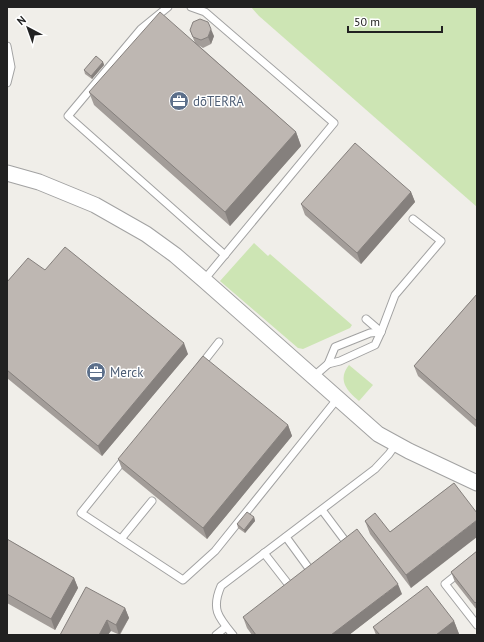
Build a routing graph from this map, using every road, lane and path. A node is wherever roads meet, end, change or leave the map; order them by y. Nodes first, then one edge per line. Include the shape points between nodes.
1 (168, 7) edge
2 (191, 7) edge
3 (7, 46) edge
4 (7, 83) edge
5 (7, 173) edge
6 (413, 219) dead end
7 (225, 254) junction
8 (204, 280) junction
9 (366, 319) dead end
10 (381, 332) junction
11 (219, 342) dead end
12 (328, 364) junction
13 (196, 371) edge
14 (313, 377) junction
15 (338, 398) junction
16 (396, 444) junction
17 (131, 451) edge
18 (477, 483) edge
19 (152, 501) dead end
20 (322, 510) junction
21 (286, 536) junction
22 (121, 539) junction
23 (349, 546) edge
24 (264, 553) junction
25 (466, 567) edge
26 (313, 574) edge
27 (292, 589) edge
28 (477, 625) edge
29 (226, 627) junction
30 (216, 635) edge
31 (233, 635) edge

1 - 7 lane via 141,28 68,116
2 - 7 lane via 205,12 334,123
3 - 4 lane via 11,67
5 - 8 street via 39,182 95,205 146,234
6 - 10 lane via 441,241 394,295
7 - 8 lane
8 - 14 street
9 - 10 lane
10 - 12 lane via 375,345
10 - 12 lane via 370,333 335,347
11 - 13 lane
12 - 14 lane
14 - 15 street
15 - 16 street via 378,434
15 - 22 lane via 215,551 183,580
16 - 18 street
16 - 20 lane via 375,469
17 - 22 lane via 81,513
19 - 22 lane
20 - 21 lane
20 - 23 lane
21 - 24 lane
21 - 26 lane
24 - 27 lane
24 - 29 lane via 221,586 217,595 216,612
25 - 28 lane via 445,584
29 - 30 lane
29 - 31 lane

